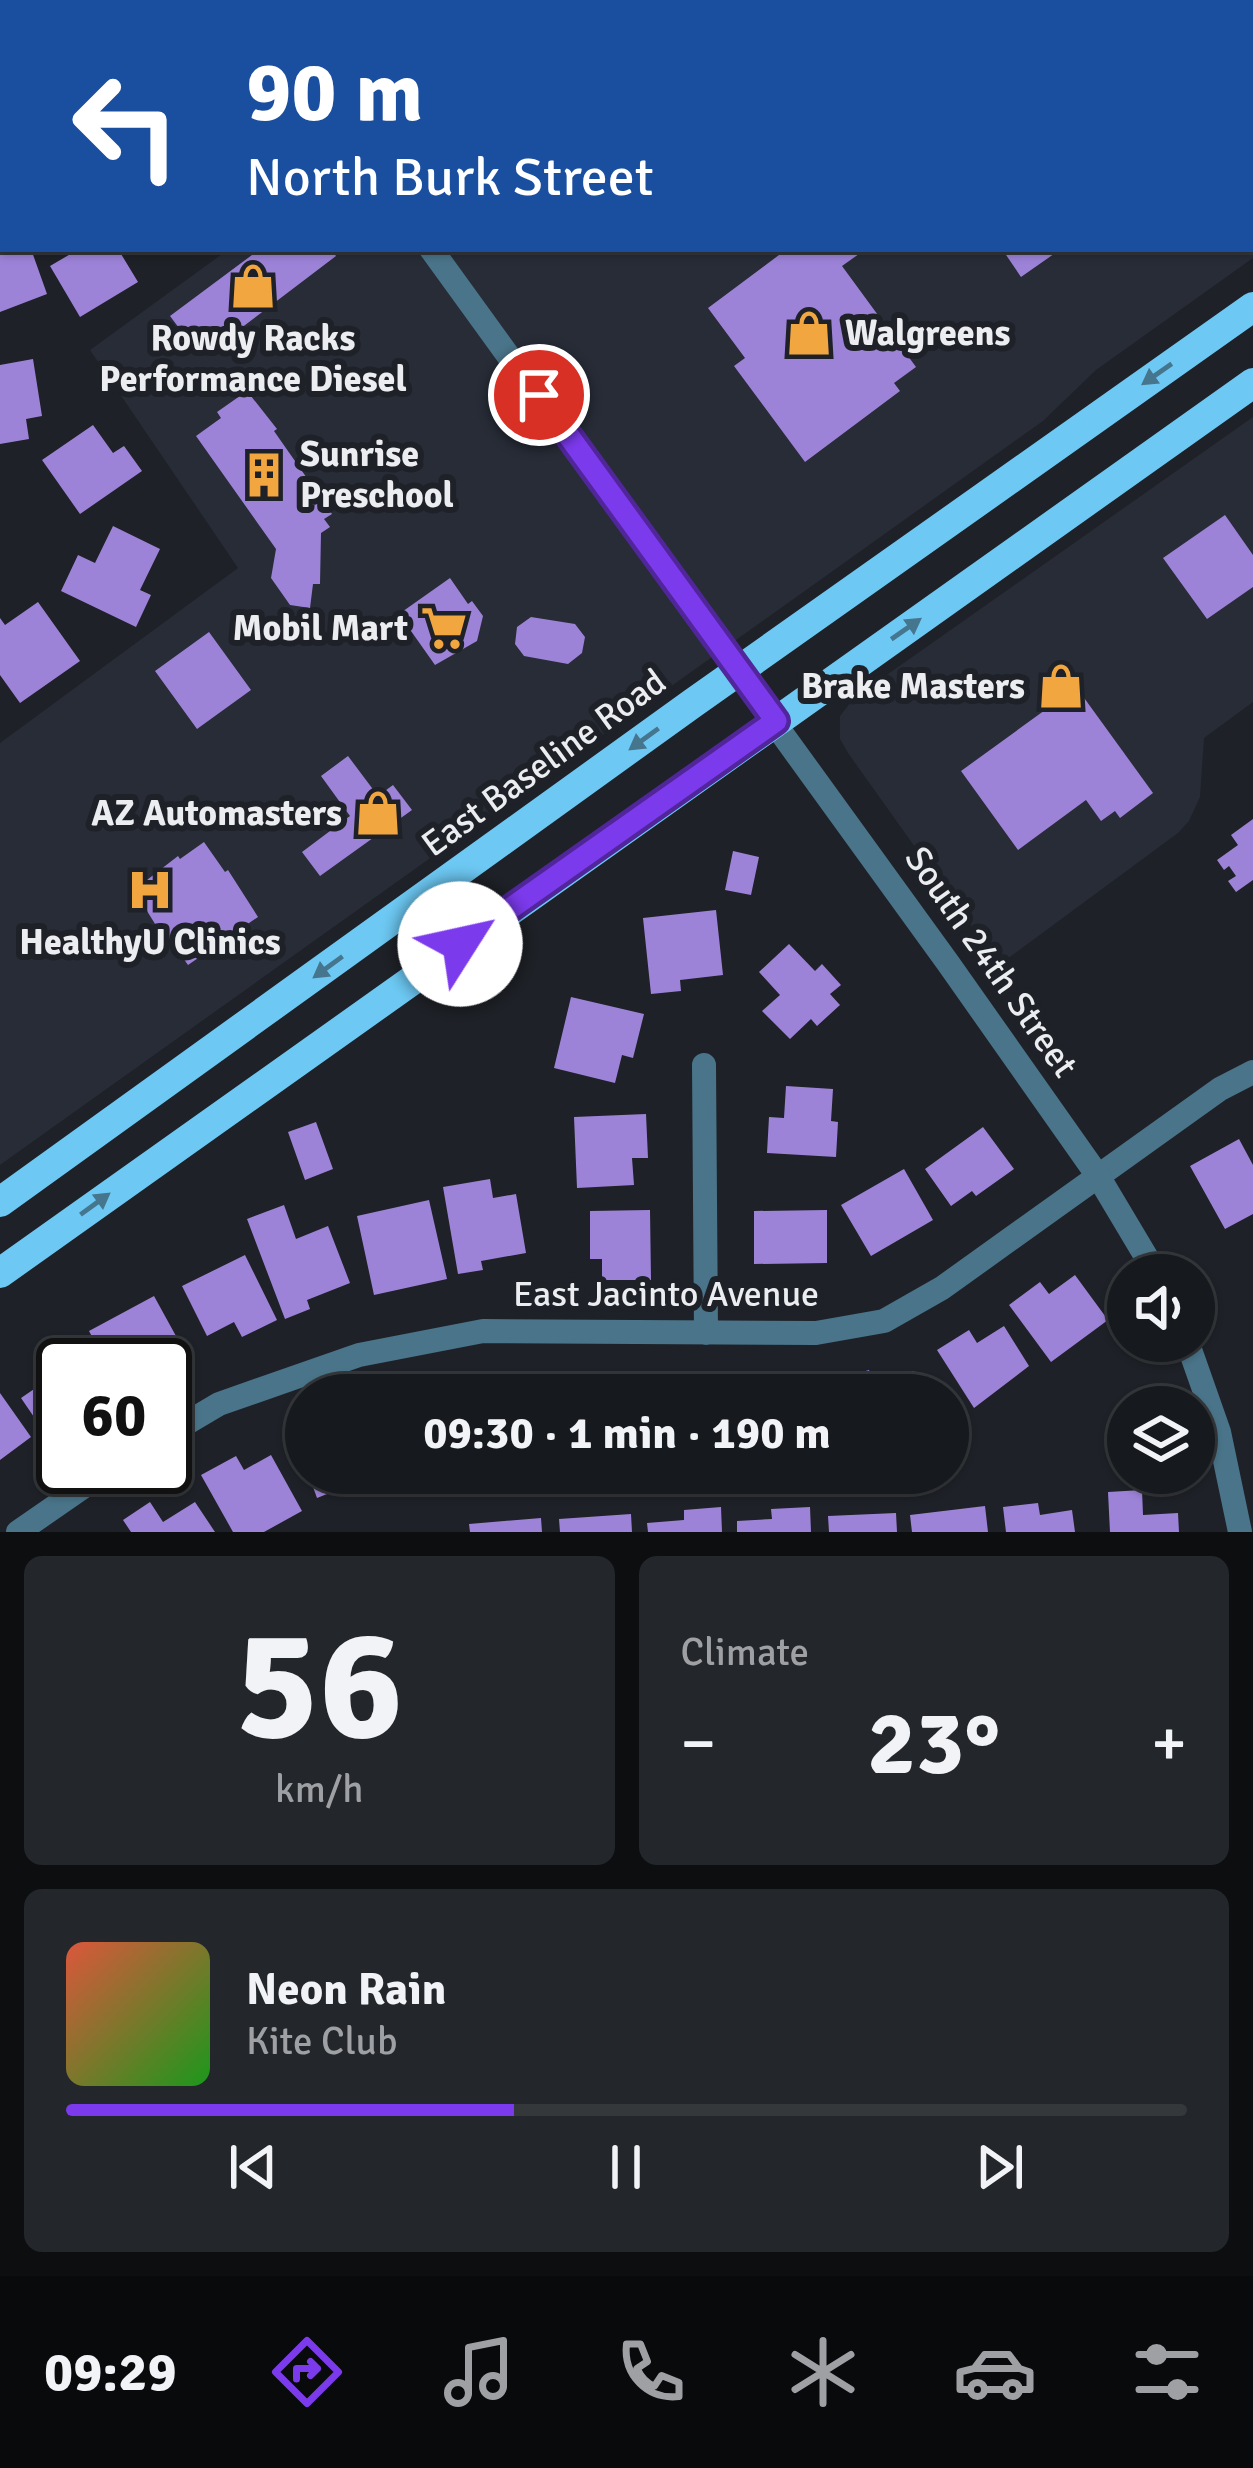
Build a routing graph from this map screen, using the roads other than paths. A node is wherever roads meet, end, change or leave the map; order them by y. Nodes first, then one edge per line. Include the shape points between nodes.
1 (433, 252) edge
2 (1253, 307) edge
3 (1253, 383) edge
4 (758, 696) junction
5 (704, 1065) dead end
6 (1253, 1072) edge
7 (1098, 1176) junction
8 (0, 1202) edge
9 (1144, 1254) edge
10 (0, 1273) edge
11 (706, 1333) junction
12 (1195, 1362) edge
13 (192, 1420) edge
14 (73, 1494) edge
15 (18, 1532) edge
16 (1240, 1532) edge

1 - 4 street, South 24th Street
2 -> 4 main road, East Baseline Road
4 -> 3 main road, East Baseline Road
4 - 7 street, South 24th Street
4 -> 8 main road, East Baseline Road
10 -> 4 main road, East Baseline Road
5 - 11 street
6 - 7 street, East Jacinto Avenue
7 - 9 street, South 24th Street
7 - 11 street, East Jacinto Avenue via 884,1321 816,1333
11 - 13 street, East Jacinto Avenue via 483,1331 359,1355
12 - 16 street via 1220,1432
14 - 15 street

